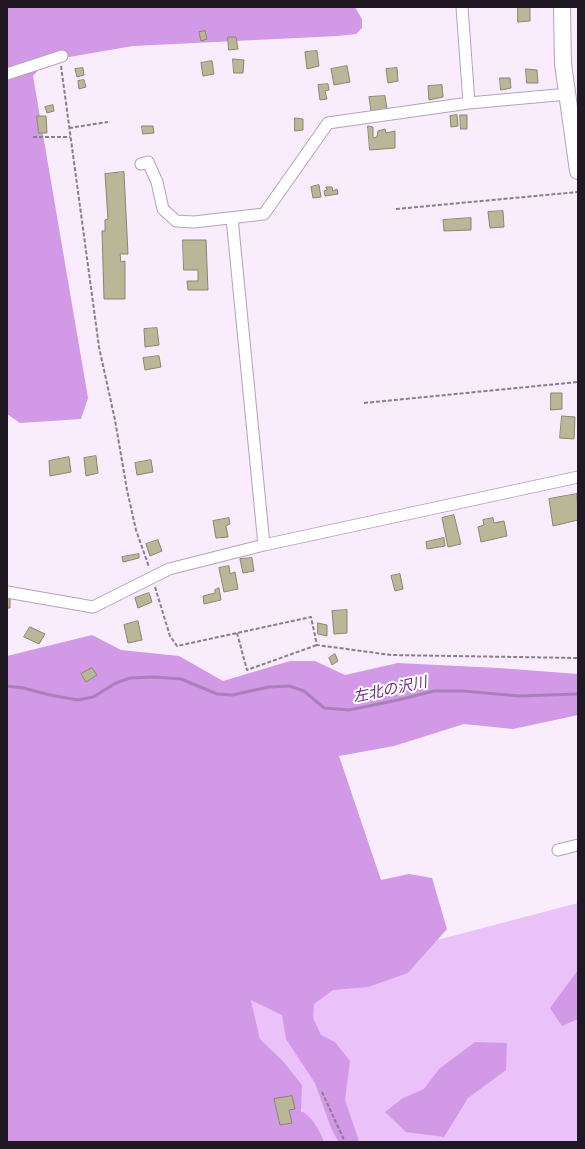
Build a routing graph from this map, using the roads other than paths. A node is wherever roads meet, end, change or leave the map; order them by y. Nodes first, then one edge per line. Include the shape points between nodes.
1 (462, 7) edge
2 (562, 7) edge
3 (62, 60) road end
4 (7, 74) edge
5 (568, 94) junction
6 (469, 103) junction
7 (141, 164) dead end
8 (578, 171) edge
9 (232, 218) junction
10 (578, 478) edge
11 (264, 545) junction
12 (7, 592) edge
13 (578, 845) edge
14 (558, 850) dead end

1 - 6 street
2 - 5 street via 563,64
3 - 4 street
5 - 6 street
5 - 8 street
6 - 9 street via 328,123 264,214
7 - 9 street via 148,162 157,182 163,209 176,221
9 - 11 street
10 - 11 street
11 - 12 street via 169,569 93,607
13 - 14 street

